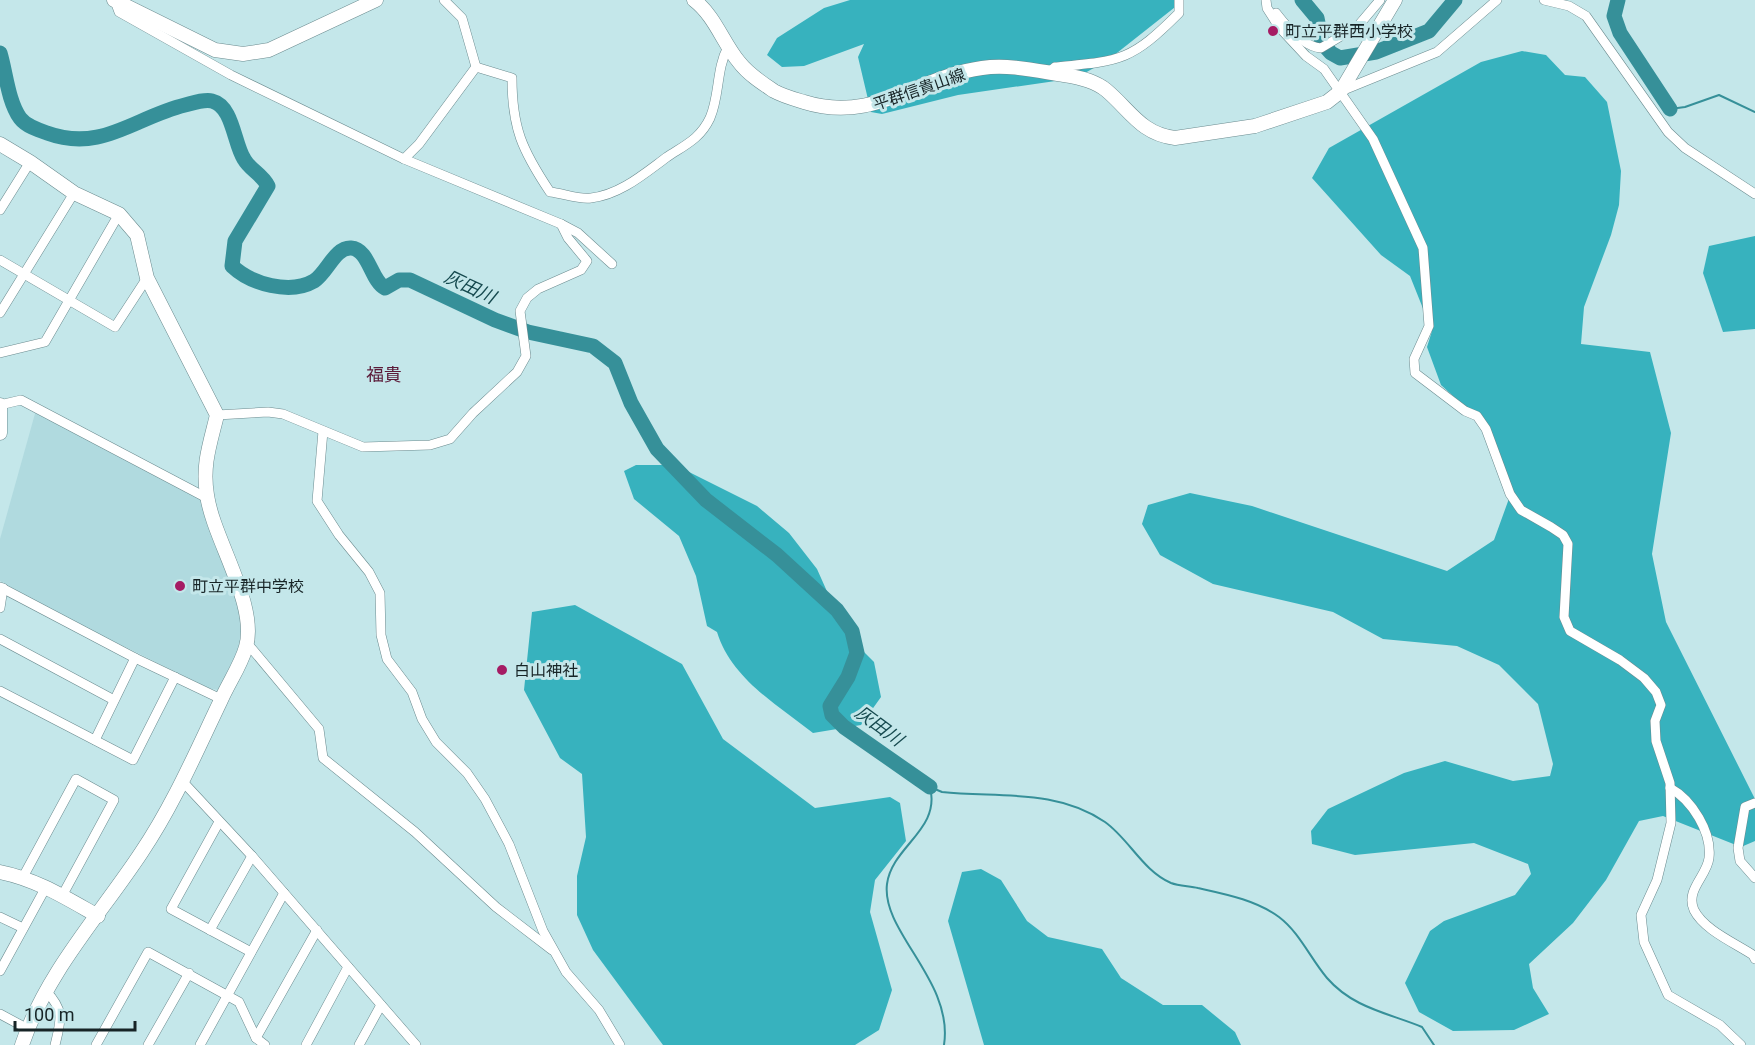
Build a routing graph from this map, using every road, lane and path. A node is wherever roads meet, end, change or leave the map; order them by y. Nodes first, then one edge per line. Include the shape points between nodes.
1 (114, 0) edge
2 (376, 0) edge
3 (444, 0) edge
4 (694, 0) edge
5 (1179, 0) edge
6 (1266, 0) edge
7 (1380, 0) edge
8 (1395, 0) edge
9 (1497, 0) edge
10 (1544, 0) edge
11 (728, 47) junction
12 (476, 67) junction
13 (1047, 73) junction
14 (1341, 91) junction
15 (0, 144) edge
16 (404, 159) junction
17 (30, 162) junction
18 (74, 193) junction
19 (1755, 194) edge
20 (0, 210) edge
21 (119, 214) junction
22 (561, 224) junction
23 (0, 260) edge
24 (612, 264) dead end
25 (24, 274) junction
26 (147, 278) junction
27 (70, 302) junction
28 (0, 314) edge
29 (0, 353) edge
30 (0, 405) edge
31 (217, 415) junction
32 (322, 431) junction
33 (0, 433) edge
34 (207, 498) junction
35 (2, 587) edge
36 (0, 608) edge
37 (0, 639) edge
38 (247, 643) junction
39 (135, 658) junction
40 (174, 677) junction
41 (0, 691) edge
42 (221, 699) junction
43 (114, 700) junction
44 (95, 740) junction
45 (184, 783) junction
46 (1671, 788) junction
47 (1755, 803) edge
48 (219, 822) junction
49 (252, 856) junction
50 (0, 872) edge
51 (23, 877) junction
52 (1755, 878) edge
53 (46, 887) junction
54 (284, 893) junction
55 (62, 896) junction
56 (98, 916) junction
57 (0, 917) edge
58 (23, 928) junction
59 (210, 930) junction
60 (317, 930) junction
61 (251, 952) junction
62 (556, 953) junction
63 (1754, 956) edge
64 (348, 967) junction
65 (0, 971) edge
66 (189, 973) junction
67 (46, 991) junction
68 (228, 995) junction
69 (381, 1005) junction
70 (0, 1014) edge
71 (28, 1029) junction
72 (256, 1038) junction
73 (413, 1043) edge
74 (22, 1045) edge
75 (56, 1045) edge
76 (96, 1045) edge
77 (148, 1045) edge
78 (200, 1045) edge
79 (265, 1045) edge
80 (306, 1045) edge
81 (359, 1045) edge
82 (620, 1045) edge
83 (1741, 1045) edge

1 - 2 street via 215,50 243,54 269,50
1 - 16 street via 119,12 187,51
3 - 12 street via 462,18
4 - 11 street, 平群信貴山線
5 - 13 street via 1179,13 1149,42 1125,57 1055,67
6 - 7 street via 1314,48 1325,46 1358,26
6 - 14 street via 1279,27 1324,69
8 - 14 street, 平群信貴山線
9 - 14 street via 1437,52
10 - 19 street via 1569,6 1586,16 1668,132 1685,148
11 - 12 street via 722,58 711,116 702,133 630,185 590,198 550,192 525,150 515,122 512,78
11 - 13 street, 平群信貴山線 via 740,64 776,92 834,108 867,107 942,77 985,67
12 - 16 street
13 - 14 street, 平群信貴山線 via 1088,81 1106,90 1140,125 1175,138 1255,126 1327,102
14 - 46 street via 1373,139 1423,248 1429,326 1414,359 1415,373 1465,411 1478,416 1510,494 1521,510 1563,535 1568,544 1564,617 1570,631 1620,660 1656,692 1661,705 1655,721 1656,741
15 - 17 street
16 - 22 street
17 - 18 street
17 - 20 street
18 - 21 street
18 - 25 street
21 - 26 street via 137,235
21 - 27 street
22 - 24 street via 578,233
22 - 32 street via 587,261 581,270 527,298 520,311 527,347 522,364 450,439 430,445 363,447
23 - 25 street
25 - 27 street
25 - 28 street
26 - 27 street via 115,327
26 - 31 street
27 - 29 street via 45,342
30 - 33 street
30 - 34 street via 21,400
31 - 32 street via 283,414
31 - 34 street via 204,466
32 - 62 street via 316,501 369,572 380,593 381,635 387,659 412,692 436,742 467,773 485,799
34 - 38 street via 249,625
35 - 36 street
35 - 39 street
37 - 43 street
38 - 42 street
38 - 62 street via 319,729 323,758 415,832 496,907
39 - 40 street
39 - 43 street
40 - 42 street
40 - 44 street via 133,760
41 - 44 street
42 - 45 street
43 - 44 street
45 - 48 street
45 - 56 street
46 - 63 street via 1691,804 1706,837 1709,859 1693,891 1695,912
46 - 83 street via 1671,823 1665,851 1641,915 1644,942 1668,994 1720,1025
47 - 52 street via 1745,807 1738,848 1740,861
48 - 49 street
48 - 59 street via 171,909
49 - 54 street
49 - 59 street
50 - 51 street
51 - 53 street
51 - 55 street via 76,779 114,800
53 - 55 street
53 - 58 street
54 - 60 street
54 - 61 street
55 - 56 street
56 - 67 street
57 - 58 street
58 - 65 street
59 - 61 street
60 - 64 street
60 - 72 street
61 - 68 street
62 - 82 street
64 - 69 street
64 - 80 street
66 - 68 street
66 - 76 street via 148,952
66 - 77 street
67 - 71 street
67 - 75 street via 60,1011
68 - 72 street via 240,1002
68 - 78 street
69 - 73 street
69 - 81 street
70 - 71 street
71 - 74 street
72 - 79 street

